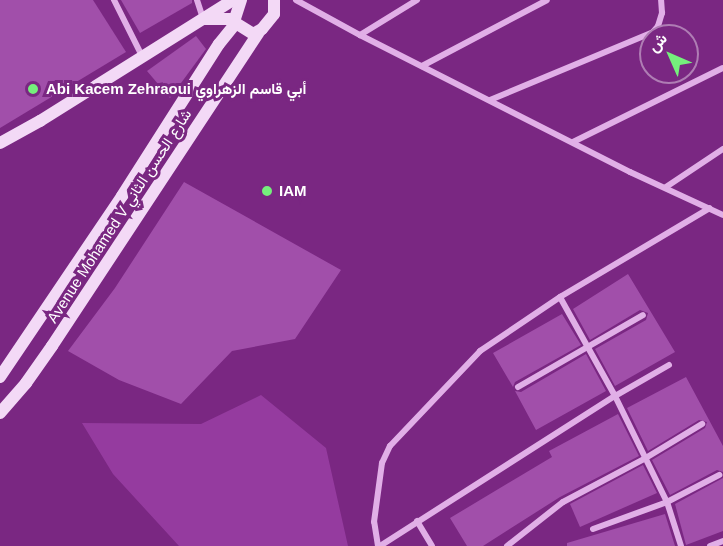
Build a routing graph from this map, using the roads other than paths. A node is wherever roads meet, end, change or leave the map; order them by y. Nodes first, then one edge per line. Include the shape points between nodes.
1 (114, 0) edge
2 (197, 0) edge
3 (233, 0) edge
4 (241, 0) edge
5 (296, 0) edge
6 (417, 0) edge
7 (547, 0) edge
8 (660, 0) edge
9 (276, 1) edge
10 (204, 19) junction
11 (234, 22) junction
12 (258, 33) junction
13 (360, 35) junction
14 (143, 57) junction
15 (422, 66) junction
16 (723, 68) edge
17 (490, 100) junction
18 (573, 142) junction
19 (0, 143) edge
20 (723, 148) edge
21 (666, 187) junction
22 (710, 208) junction
23 (723, 215) edge
24 (560, 297) junction
25 (643, 315) dead end
26 (588, 348) junction
27 (669, 365) dead end
28 (0, 377) edge
29 (518, 387) dead end
30 (615, 396) junction
31 (0, 413) edge
32 (702, 424) dead end
33 (644, 459) junction
34 (719, 475) dead end
35 (667, 501) junction
36 (417, 522) junction
37 (593, 529) dead end
38 (723, 542) edge
39 (379, 546) edge
40 (432, 546) edge
41 (507, 546) edge
42 (681, 546) edge
43 (710, 546) edge

1 - 14 street
2 - 10 street
3 - 10 main road
4 - 11 main road, Avenue Mohamed V شارع الحسن الثاني
5 - 13 street
6 - 13 street
7 - 15 street
8 - 17 street via 662,13 653,32
9 - 12 main road, Avenue Mohamed V شارع الحسن الثاني via 274,14
10 - 11 main road
10 - 14 main road
11 - 12 main road via 249,33
11 - 28 main road, Avenue Mohamed V شارع الحسن الثاني
12 - 31 main road, Avenue Mohamed V شارع الحسن الثاني via 52,346
13 - 15 street
14 - 19 main road
15 - 17 street
16 - 18 street
17 - 18 street
18 - 21 street
20 - 21 street
21 - 22 street
22 - 23 street
22 - 24 street
24 - 26 street
24 - 39 street via 480,351 390,446 382,463 374,522
25 - 26 street
26 - 29 street
26 - 30 street
27 - 30 street
30 - 33 street
30 - 36 street
32 - 33 street
33 - 35 street
33 - 41 street via 563,502
34 - 35 street
35 - 37 street
35 - 42 street
36 - 39 street
36 - 40 street
38 - 43 street

